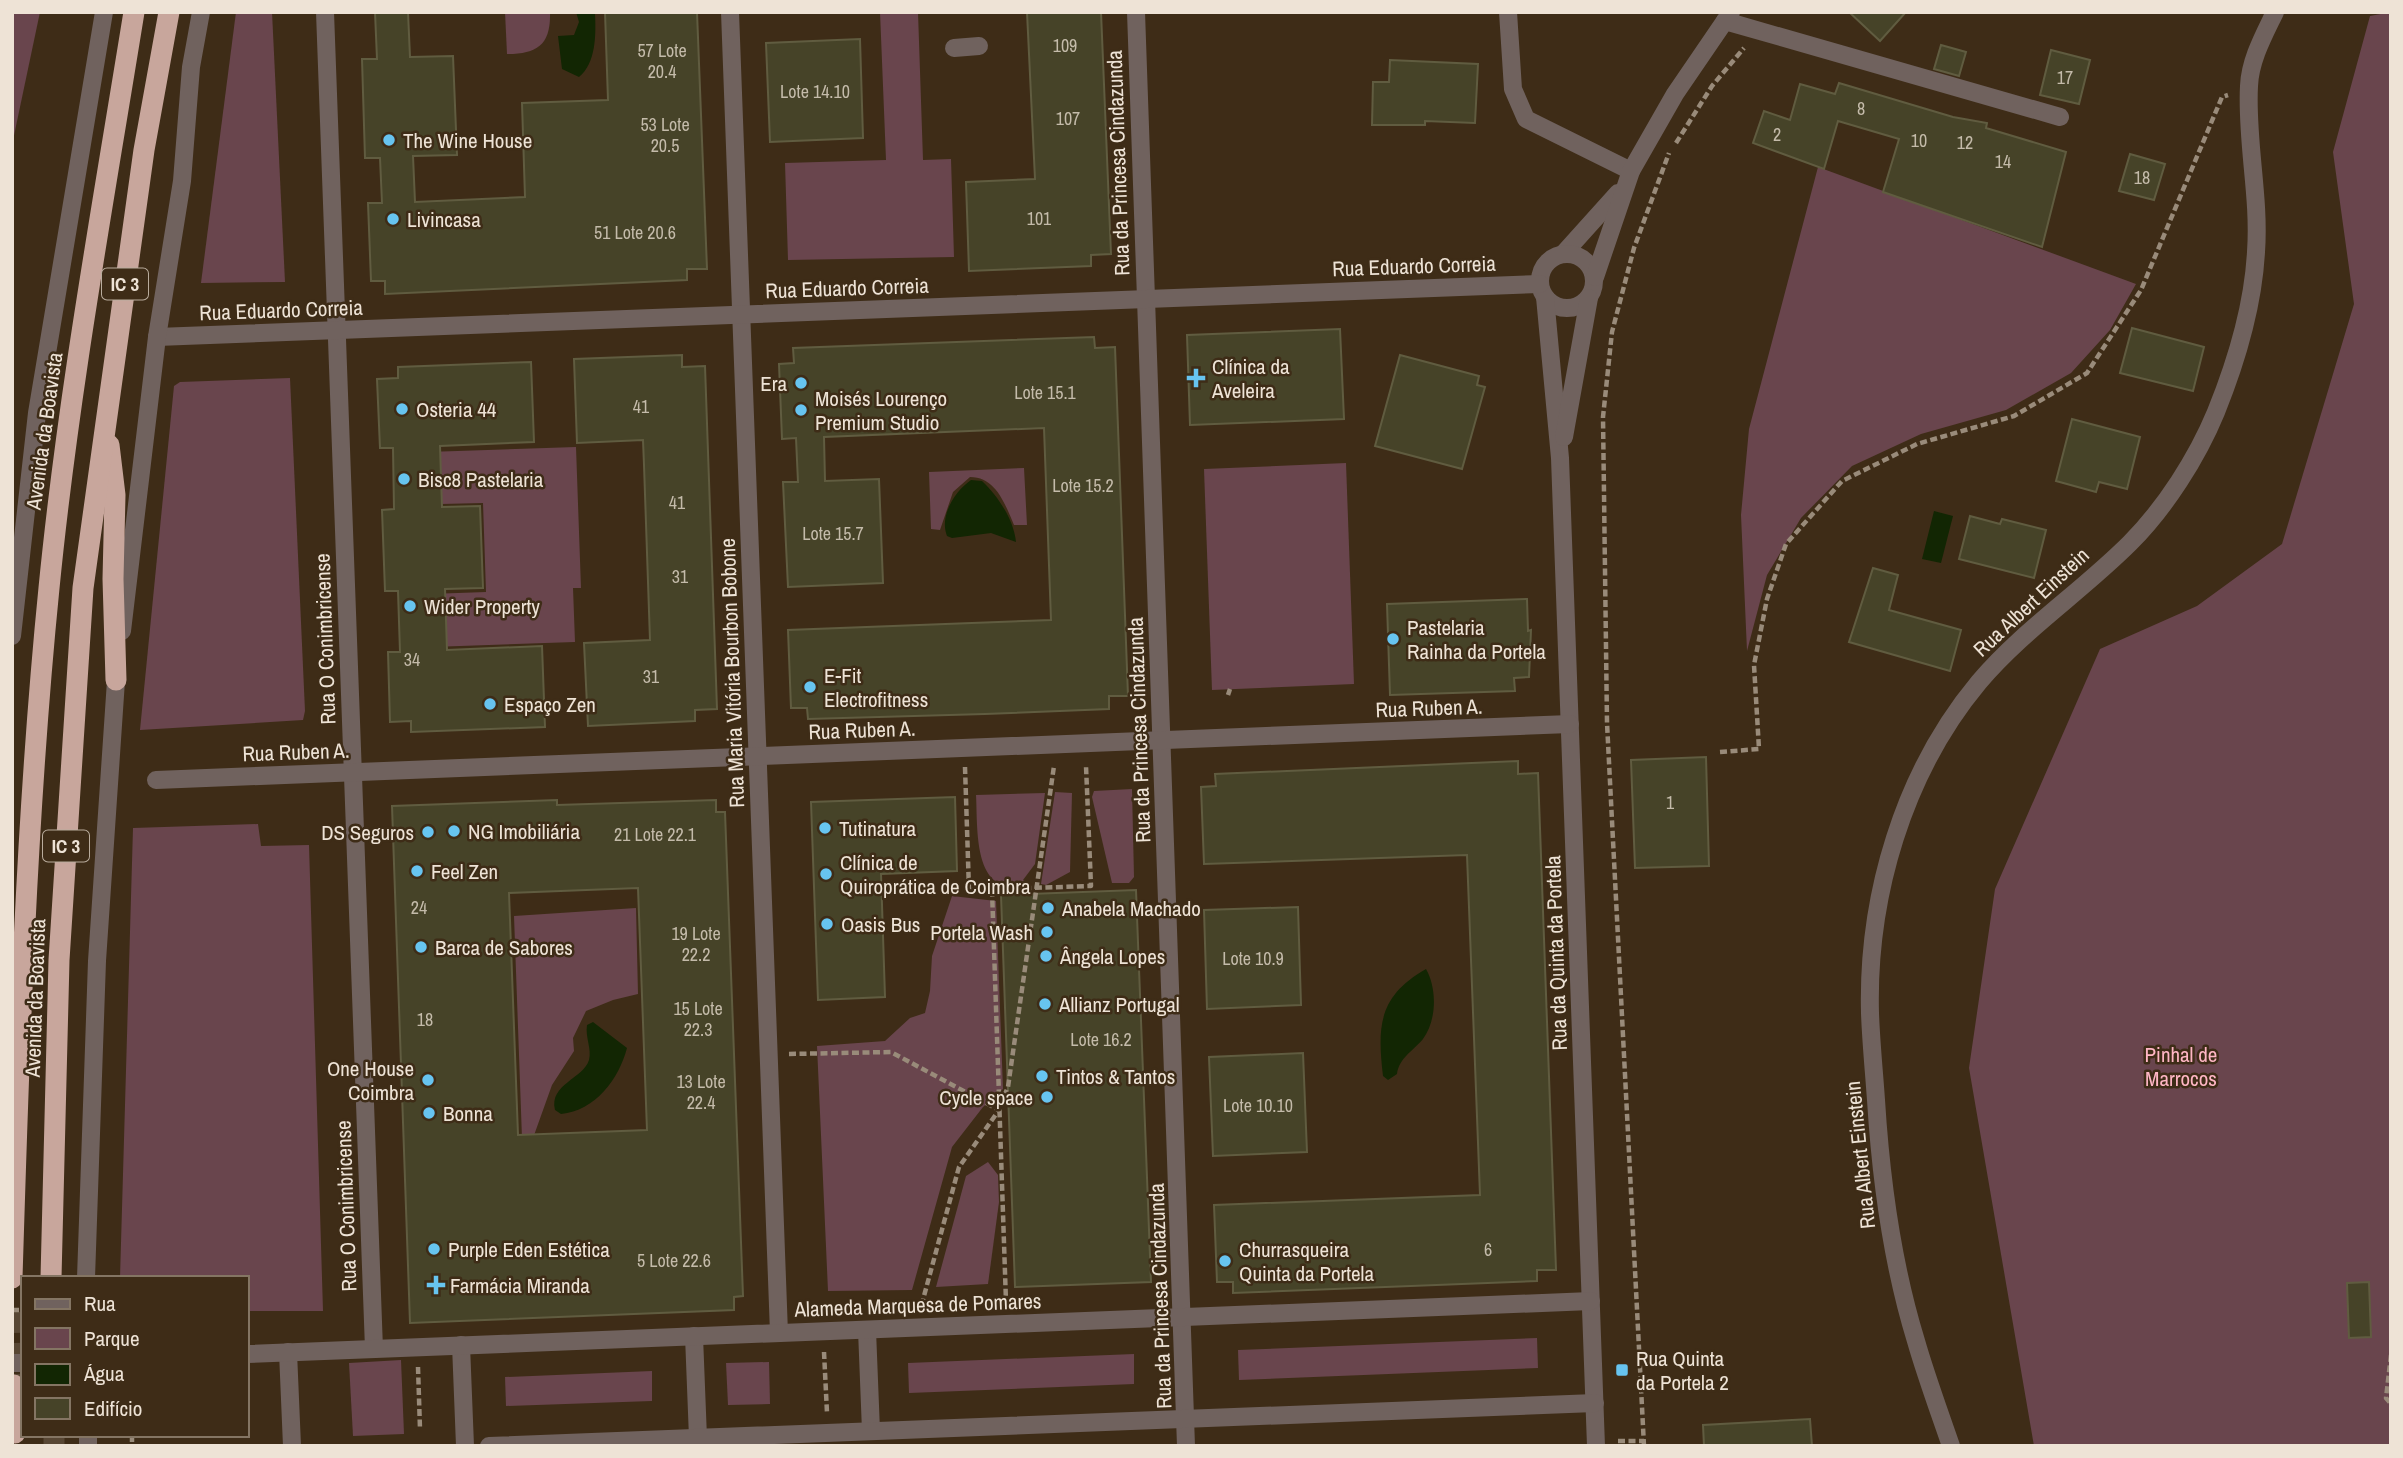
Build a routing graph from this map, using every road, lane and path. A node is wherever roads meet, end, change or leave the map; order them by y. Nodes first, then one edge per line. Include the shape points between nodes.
1 (104, 12) edge
2 (134, 12) edge
3 (169, 12) edge
4 (201, 12) edge
5 (325, 12) edge
6 (730, 12) edge
7 (1136, 12) edge
8 (1508, 12) edge
9 (2275, 12) edge
10 (1728, 16) edge
11 (1758, 31) junction
12 (979, 46) dead end
13 (954, 48) dead end
14 (2249, 85) junction
15 (2060, 117) dead end
16 (1627, 179) junction
17 (1564, 253) junction
18 (1595, 277) junction
19 (1543, 290) junction
20 (1589, 298) junction
21 (1146, 299) junction
22 (741, 315) junction
23 (337, 330) junction
24 (157, 337) junction
25 (105, 417) junction
26 (1560, 458) junction
27 (12, 636) edge
28 (116, 680) junction
29 (1570, 724) junction
30 (1162, 740) junction
31 (1085, 744) junction
32 (1058, 745) junction
33 (964, 748) junction
34 (1720, 752) dead end
35 (758, 756) junction
36 (353, 772) junction
37 (156, 780) dead end
38 (1036, 888) junction
39 (992, 890) junction
40 (768, 1055) junction
41 (999, 1110) junction
42 (51, 1276) edge
43 (86, 1276) edge
44 (12, 1278) edge
45 (1591, 1301) junction
46 (1184, 1317) junction
47 (1007, 1324) junction
48 (915, 1328) junction
49 (867, 1330) junction
50 (824, 1331) junction
51 (779, 1333) junction
52 (694, 1336) junction
53 (461, 1345) junction
54 (374, 1349) junction
55 (289, 1352) junction
56 (248, 1354) edge
57 (2391, 1355) edge
58 (418, 1358) dead end
59 (14, 1385) dead end
60 (1595, 1403) junction
61 (2391, 1404) edge
62 (1187, 1419) junction
63 (420, 1429) dead end
64 (871, 1431) junction
65 (15, 1433) dead end
66 (828, 1433) junction
67 (698, 1438) junction
68 (745, 1441) edge
69 (292, 1446) edge
70 (465, 1446) edge
71 (489, 1446) edge
72 (1186, 1446) edge
73 (1596, 1446) edge
74 (1644, 1446) edge
75 (1951, 1446) edge

1 - 27 street, Avenida da Boavista via 37,413
2 - 44 highway, Avenida da Boavista / IC 3 via 69,415 49,586 24,932
3 - 25 highway, Avenida da Boavista / IC 3
4 - 24 street via 191,67 182,181
5 - 23 street, Rua O Conimbricense
6 - 22 street, Rua Maria Vitória Bourbon Bobone
7 - 21 street, Rua da Princesa Cindazunda
8 - 16 street via 1513,89 1526,119
9 - 14 street, Rua Albert Einstein
10 - 11 street
10 - 16 street via 1675,94
11 - 15 street
11 - 74 path via 1712,86 1669,154 1634,248 1612,332 1603,417 1607,723
12 - 13 street
14 - 34 path via 2222,97 2141,290 2087,373 2014,416 1917,444 1842,481 1786,544 1767,599 1754,665 1759,749
14 - 75 street, Rua Albert Einstein via 2256,253 2237,356 2213,417 2179,478 2130,543 2029,631 1979,683 1946,727 1920,774 1896,834 1883,886 1873,946 1870,1011 1880,1166 1915,1340
16 - 17 street
16 - 18 street
17 - 18 street via 1581,256
17 - 19 street via 1543,267
18 - 20 street
19 - 20 street via 1551,303 1566,308
19 - 21 street, Rua Eduardo Correia
19 - 26 street, Rua da Quinta da Portela
20 - 26 street, Rua da Quinta da Portela
21 - 22 street, Rua Eduardo Correia
21 - 30 street, Rua da Princesa Cindazunda
22 - 23 street, Rua Eduardo Correia
22 - 35 street, Rua Maria Vitória Bourbon Bobone
23 - 24 street, Rua Eduardo Correia
23 - 36 street, Rua O Conimbricense
24 - 28 street
25 - 28 highway via 115,495
25 - 42 highway, Avenida da Boavista / IC 3 via 82,588 62,905
26 - 29 street, Rua da Quinta da Portela
28 - 43 street via 96,974
29 - 30 street, Rua Ruben A.
29 - 45 street, Rua da Quinta da Portela
30 - 31 street, Rua Ruben A.
30 - 46 street, Rua da Princesa Cindazunda
31 - 32 street, Rua Ruben A.
31 - 38 path via 1091,886
32 - 33 street, Rua Ruben A.
32 - 38 path
33 - 35 street, Rua Ruben A.
33 - 39 path via 969,890
35 - 36 street, Rua Ruben A.
35 - 40 street, Rua Maria Vitória Bourbon Bobone
36 - 37 street, Rua Ruben A.
36 - 54 street, Rua O Conimbricense
38 - 39 path
38 - 41 path via 1008,1087
39 - 41 path
40 - 41 path via 891,1052
40 - 51 street, Rua Maria Vitória Bourbon Bobone
41 - 47 path
41 - 48 path via 959,1167
45 - 46 street, Alameda Marquesa de Pomares
45 - 60 street, Rua da Quinta da Portela
46 - 47 street, Alameda Marquesa de Pomares
46 - 62 street, Rua da Princesa Cindazunda
47 - 48 street, Alameda Marquesa de Pomares
48 - 49 street, Alameda Marquesa de Pomares
49 - 50 street, Alameda Marquesa de Pomares
49 - 64 street
50 - 51 street, Alameda Marquesa de Pomares
50 - 66 path
51 - 52 street, Alameda Marquesa de Pomares
52 - 53 street, Alameda Marquesa de Pomares
52 - 67 street
53 - 54 street, Alameda Marquesa de Pomares
53 - 70 street
54 - 55 street, Alameda Marquesa de Pomares
55 - 56 street, Alameda Marquesa de Pomares
55 - 69 street
57 - 61 path via 2386,1398
58 - 63 path
59 - 65 highway
60 - 62 street
60 - 73 street, Rua da Quinta da Portela
62 - 64 street
62 - 72 street, Rua da Princesa Cindazunda
64 - 66 street
66 - 68 street
67 - 68 street
67 - 71 street

